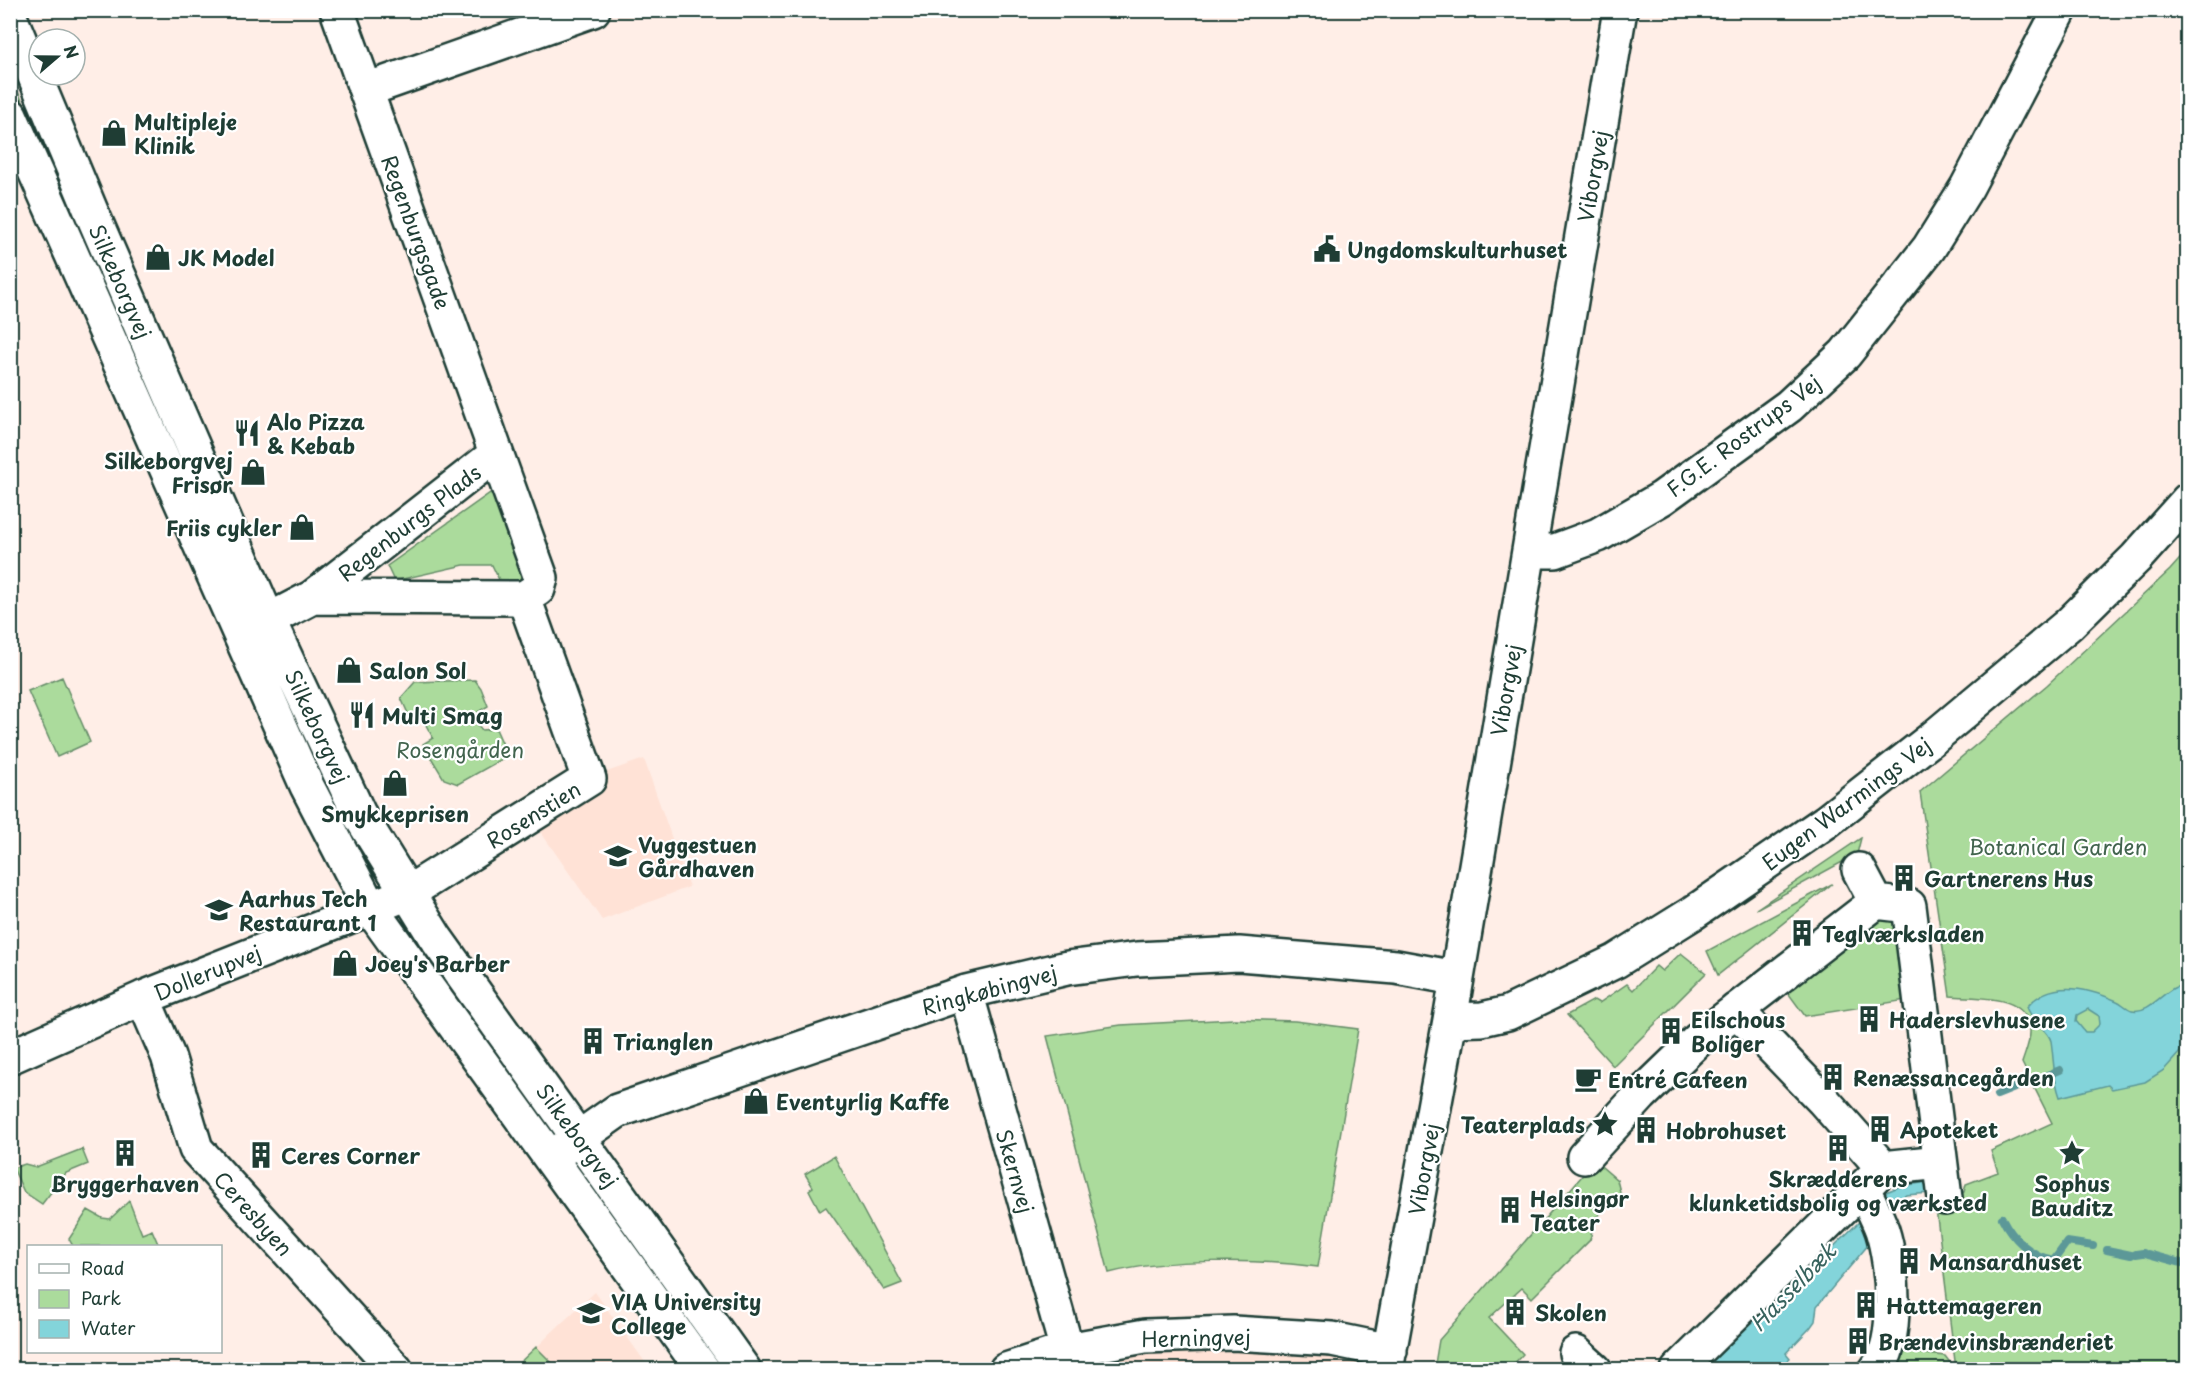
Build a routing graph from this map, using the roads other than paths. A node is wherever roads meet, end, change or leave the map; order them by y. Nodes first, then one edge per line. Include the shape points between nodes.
1 (337, 10) edge
2 (593, 10) edge
3 (1620, 10) edge
4 (2060, 10) edge
5 (10, 17) edge
6 (366, 90) junction
7 (10, 115) edge
8 (496, 454) junction
9 (2187, 500) edge
10 (1529, 551) junction
11 (313, 597) junction
12 (524, 598) junction
13 (269, 622) junction
14 (239, 634) junction
15 (1859, 870) dead end
16 (406, 894) junction
17 (1876, 902) junction
18 (370, 908) junction
19 (1456, 978) junction
20 (966, 992) junction
21 (143, 998) junction
22 (1736, 1011) junction
23 (1450, 1020) junction
24 (10, 1057) edge
25 (580, 1137) junction
26 (552, 1157) junction
27 (1584, 1157) dead end
28 (1940, 1162) junction
29 (1875, 1198) junction
30 (1945, 1198) dead end
31 (1067, 1350) junction
32 (1388, 1360) edge
33 (396, 1370) edge
34 (703, 1370) edge
35 (744, 1370) edge
36 (1006, 1370) edge
37 (1678, 1370) edge
38 (1876, 1370) edge

1 - 6 street, Regenburgsgade
2 - 6 street
3 - 10 street, Viborgvej
4 - 10 street, F.G.E. Rostrups Vej via 1940,230 1845,354 1789,406 1662,498 1598,535 1556,550
5 - 13 street, Silkeborgvej
6 - 8 street, Regenburgsgade
7 - 14 street, Silkeborgvej
8 - 11 street, Regenburgs Plads
8 - 12 street, Regenburgs Plads via 541,578 538,589
9 - 23 street, Eugen Warmings Vej via 2136,558 2069,624 1827,821 1616,961 1508,1013 1482,1020
10 - 19 street, Viborgvej
11 - 12 street, Regenburgs Plads
11 - 13 street, Regenburgs Plads
12 - 16 street, Rosenstien via 589,779
13 - 14 street, Regenburgs Plads
13 - 16 street, Silkeborgvej via 359,814
14 - 18 street, Silkeborgvej via 307,786
15 - 17 street
16 - 18 street, Dollerupvej
16 - 25 street, Silkeborgvej
17 - 22 street
17 - 28 street via 1909,906
18 - 21 street, Dollerupvej
18 - 26 street, Silkeborgvej
19 - 20 street, Ringkøbingvej via 1396,967 1239,954 1067,969
19 - 23 street, Viborgvej
20 - 25 street, Ringkøbingvej via 617,1111
20 - 31 street, Skernvej
21 - 24 street, Dollerupvej
21 - 33 street, Ceresbyen via 168,1056 196,1149
22 - 27 street via 1699,1039 1649,1087
22 - 29 street via 1823,1100
23 - 32 street, Viborgvej
25 - 26 street, Ringkøbingvej
25 - 35 street, Silkeborgvej
26 - 34 street, Silkeborgvej
28 - 29 street
28 - 30 street
29 - 37 street
29 - 38 street via 1892,1280 1890,1325 1883,1361
31 - 32 street, Herningvej via 1145,1336 1233,1333 1332,1339
31 - 36 street, Herningvej

